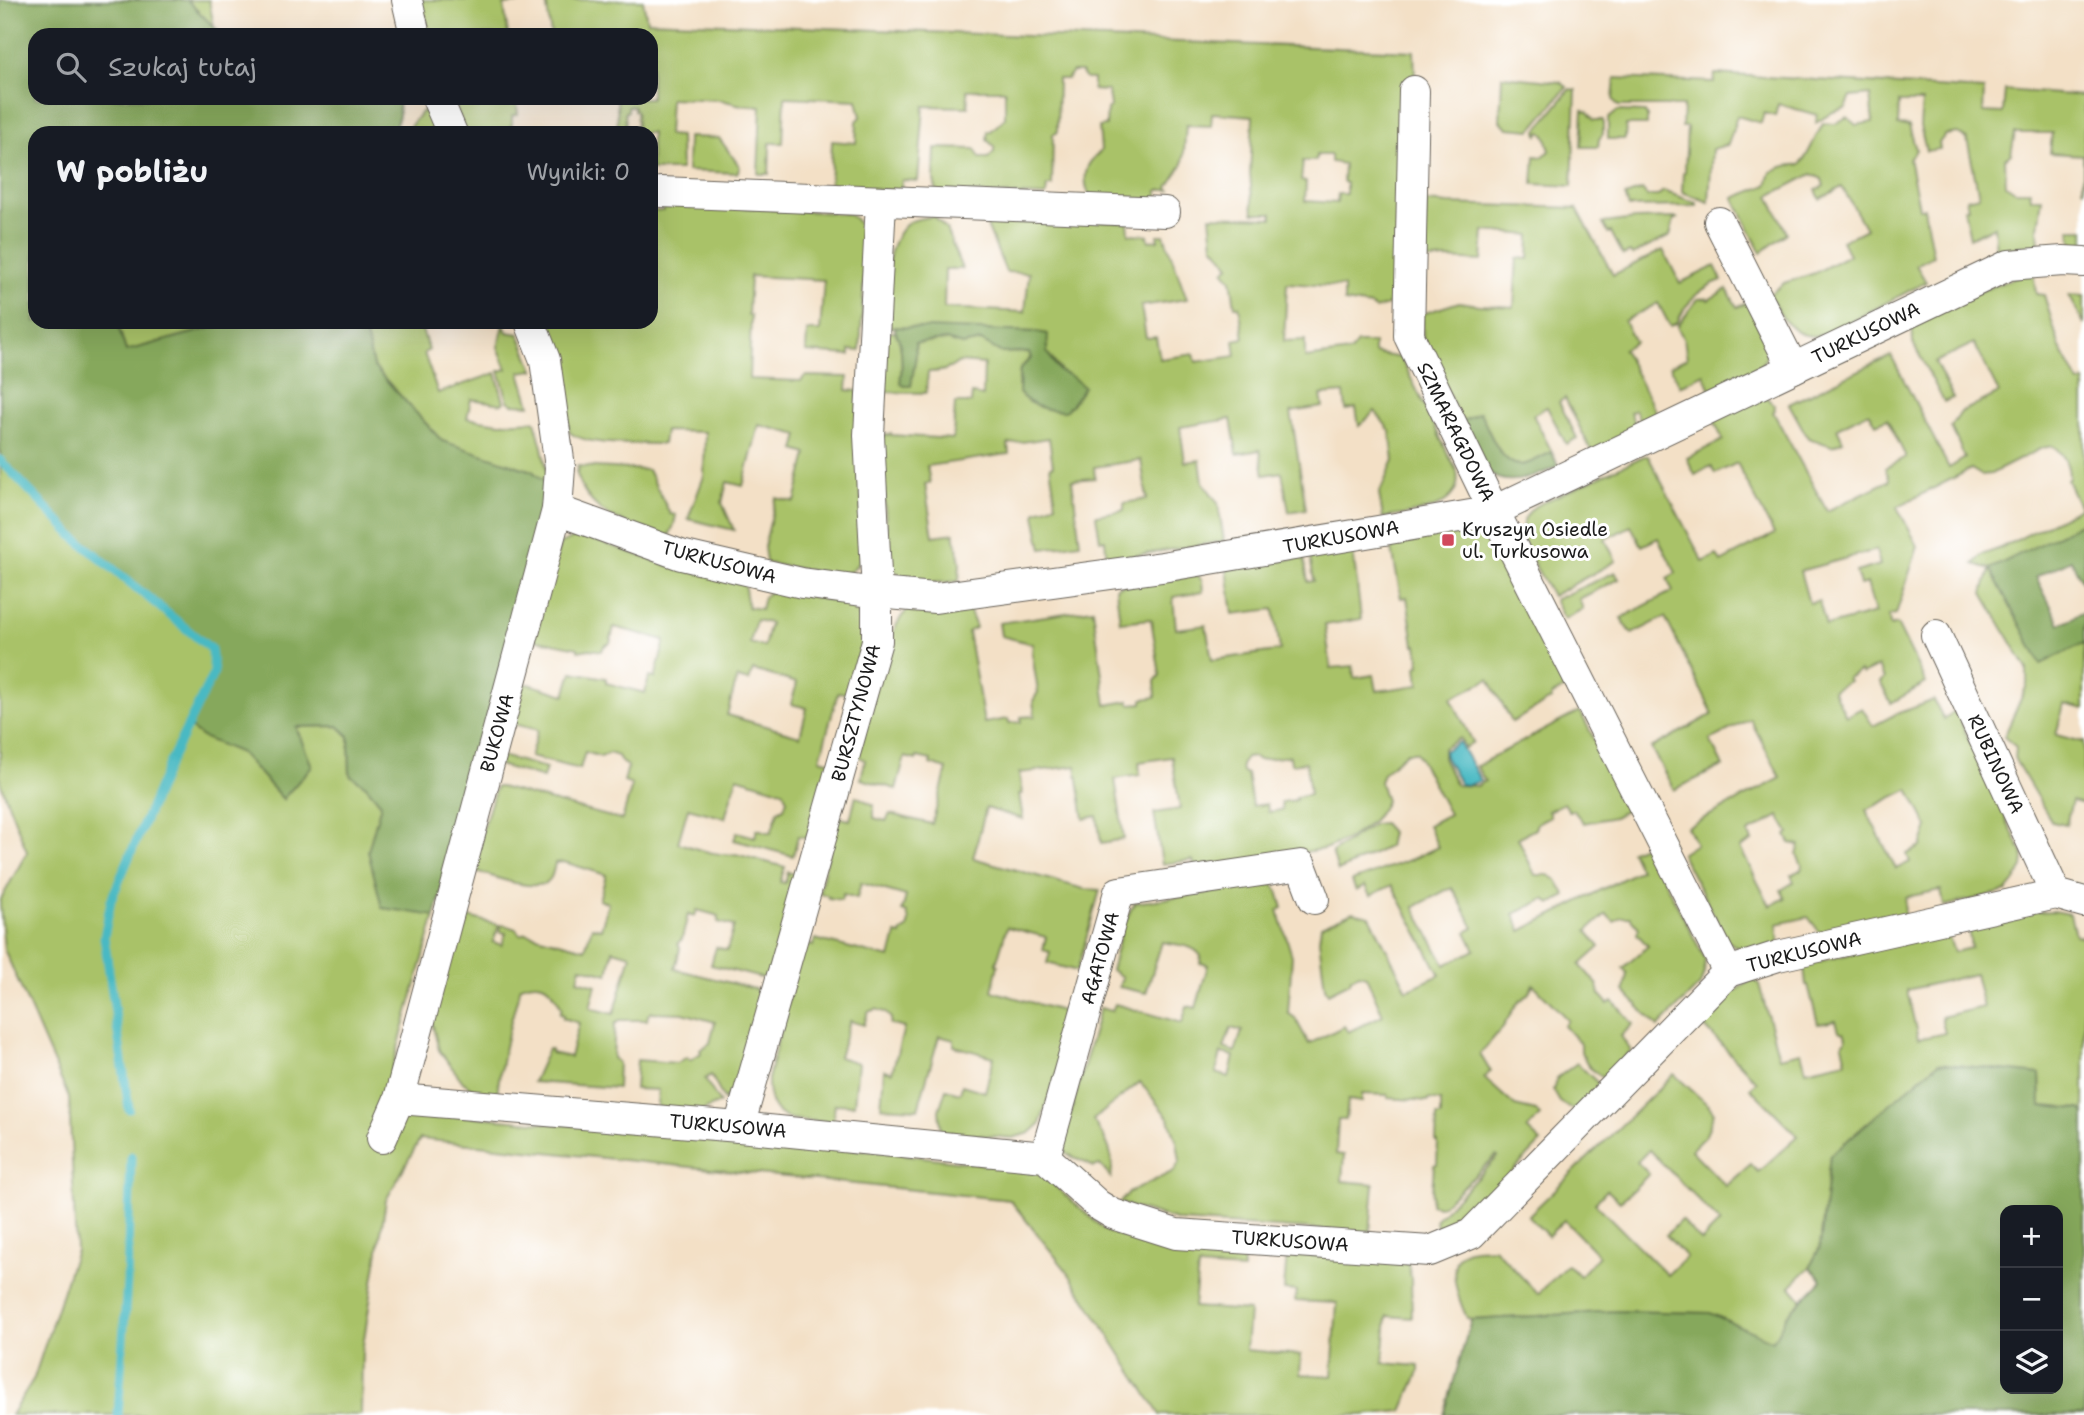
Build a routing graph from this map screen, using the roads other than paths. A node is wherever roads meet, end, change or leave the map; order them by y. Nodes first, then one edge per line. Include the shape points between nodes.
1 (407, 0) edge
2 (413, 28) edge
3 (1414, 91) dead end
4 (440, 105) edge
5 (449, 126) edge
6 (661, 192) dead end
7 (881, 202) junction
8 (1165, 212) dead end
9 (1719, 222) dead end
10 (2084, 262) edge
11 (533, 329) edge
12 (1793, 368) junction
13 (557, 510) junction
14 (1494, 511) junction
15 (877, 593) junction
16 (1936, 635) dead end
17 (2070, 898) edge
18 (1314, 900) dead end
19 (1728, 972) junction
20 (399, 1099) junction
21 (738, 1126) junction
22 (382, 1138) dead end
23 (1045, 1157) junction

1 - 2 street
3 - 14 street, SZMARAGDOWA via 1409,336
4 - 5 street
6 - 7 street
7 - 8 street
7 - 15 street, BURSZTYNOWA via 869,435
9 - 12 street
10 - 12 street, TURKUSOWA via 2009,265
11 - 13 street, BUKOWA via 545,360 560,467
12 - 14 street, TURKUSOWA
13 - 15 street, TURKUSOWA via 681,555 802,583
13 - 20 street, BUKOWA
14 - 15 street, TURKUSOWA via 1162,567 935,598
14 - 19 street, SZMARAGDOWA
15 - 21 street, BURSZTYNOWA via 877,642
16 - 17 street, RUBINOWA
17 - 19 street, TURKUSOWA via 1778,956
18 - 23 street, AGATOWA via 1301,865 1119,892
19 - 23 street, TURKUSOWA via 1471,1234 1430,1251 1176,1234 1098,1206
20 - 21 street, TURKUSOWA
20 - 22 street, BUKOWA
21 - 23 street, TURKUSOWA

